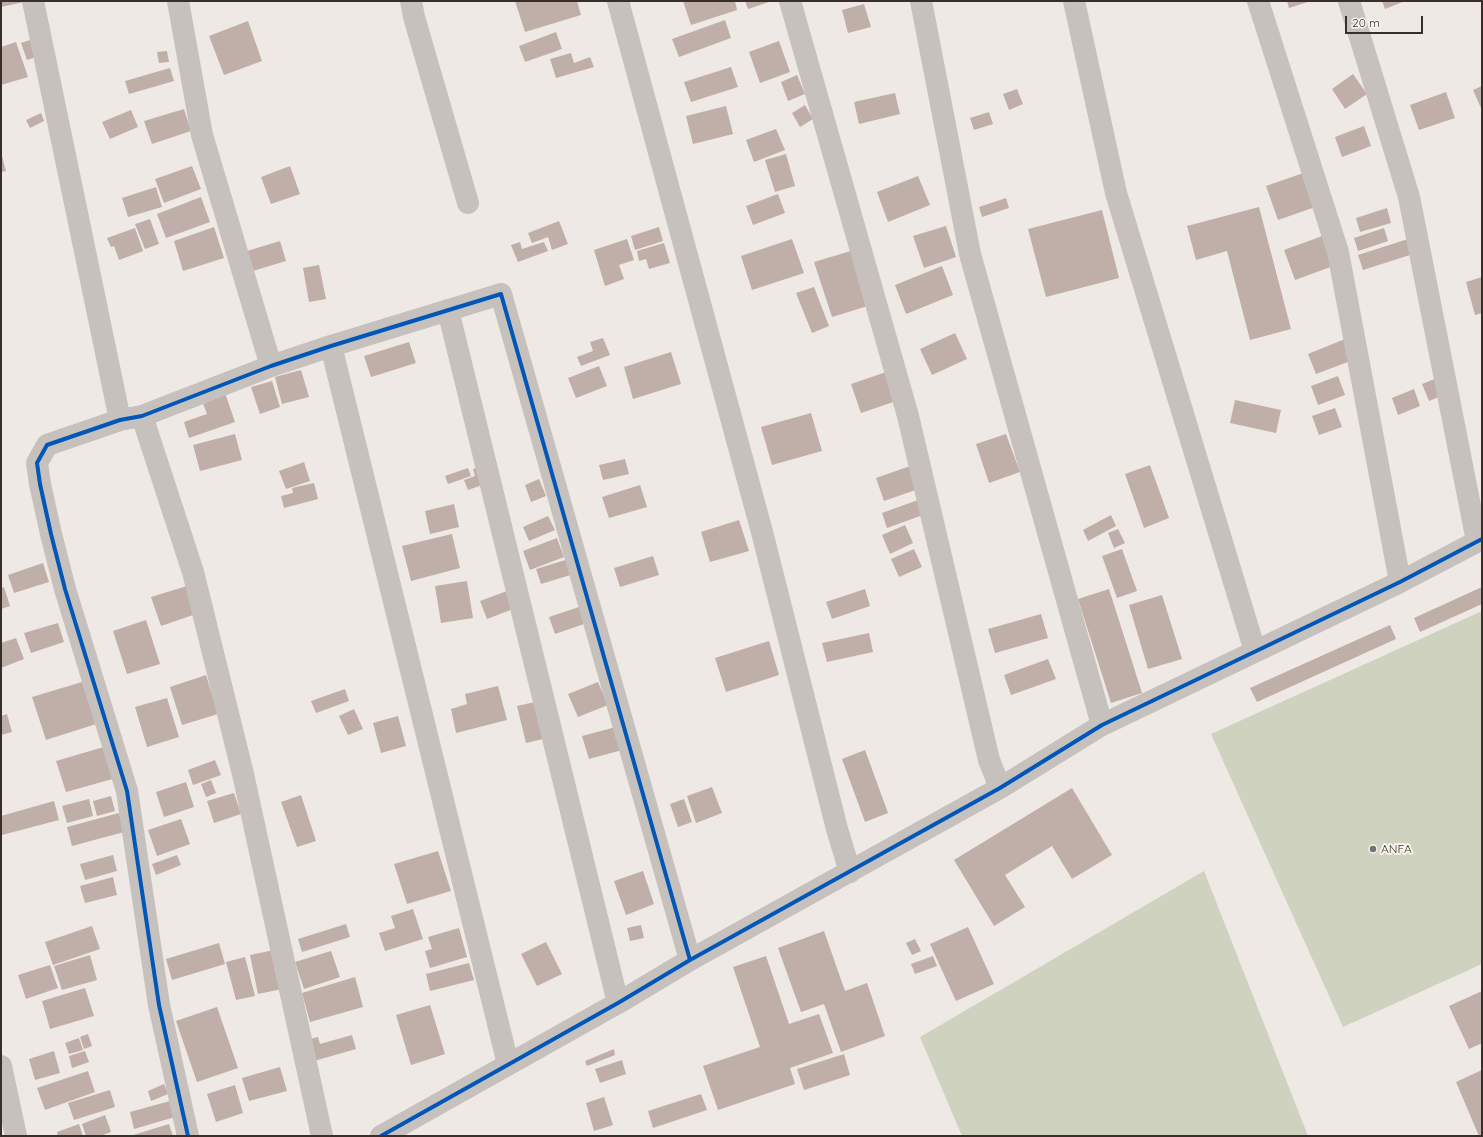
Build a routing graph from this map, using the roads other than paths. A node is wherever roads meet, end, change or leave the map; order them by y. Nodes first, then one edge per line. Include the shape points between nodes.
1 (33, 1) edge
2 (178, 1) edge
3 (411, 1) edge
4 (618, 1) edge
5 (790, 1) edge
6 (921, 1) edge
7 (1074, 1) edge
8 (1258, 1) edge
9 (1349, 1) edge
10 (468, 203) dead end
11 (448, 310) junction
12 (331, 346) junction
13 (271, 366) junction
14 (142, 416) junction
15 (120, 420) junction
16 (1479, 540) edge
17 (1400, 582) junction
18 (1255, 651) junction
19 (1102, 724) junction
20 (1000, 788) junction
21 (850, 872) junction
22 (690, 960) junction
23 (618, 1003) junction
24 (508, 1064) junction
25 (1, 1066) edge
26 (16, 1136) edge
27 (188, 1136) edge
28 (322, 1136) edge
29 (381, 1136) edge

1 - 15 street
2 - 13 street via 202,135
3 - 10 street
4 - 21 street via 762,532
5 - 20 street via 908,416 989,760
6 - 19 street via 970,254
7 - 18 street via 1116,193
8 - 17 street via 1338,252
9 - 16 street via 1409,196
11 - 12 street
11 - 22 street via 501,294
11 - 23 street
12 - 13 street
12 - 24 street
13 - 14 street
14 - 15 street
14 - 28 street via 195,579 243,774
15 - 27 street via 47,445 37,463 51,534 66,589 127,792 159,1005
16 - 17 street
17 - 18 street
18 - 19 street
19 - 20 street
20 - 21 street
21 - 22 street
22 - 23 street
23 - 24 street
24 - 29 street
25 - 26 street

